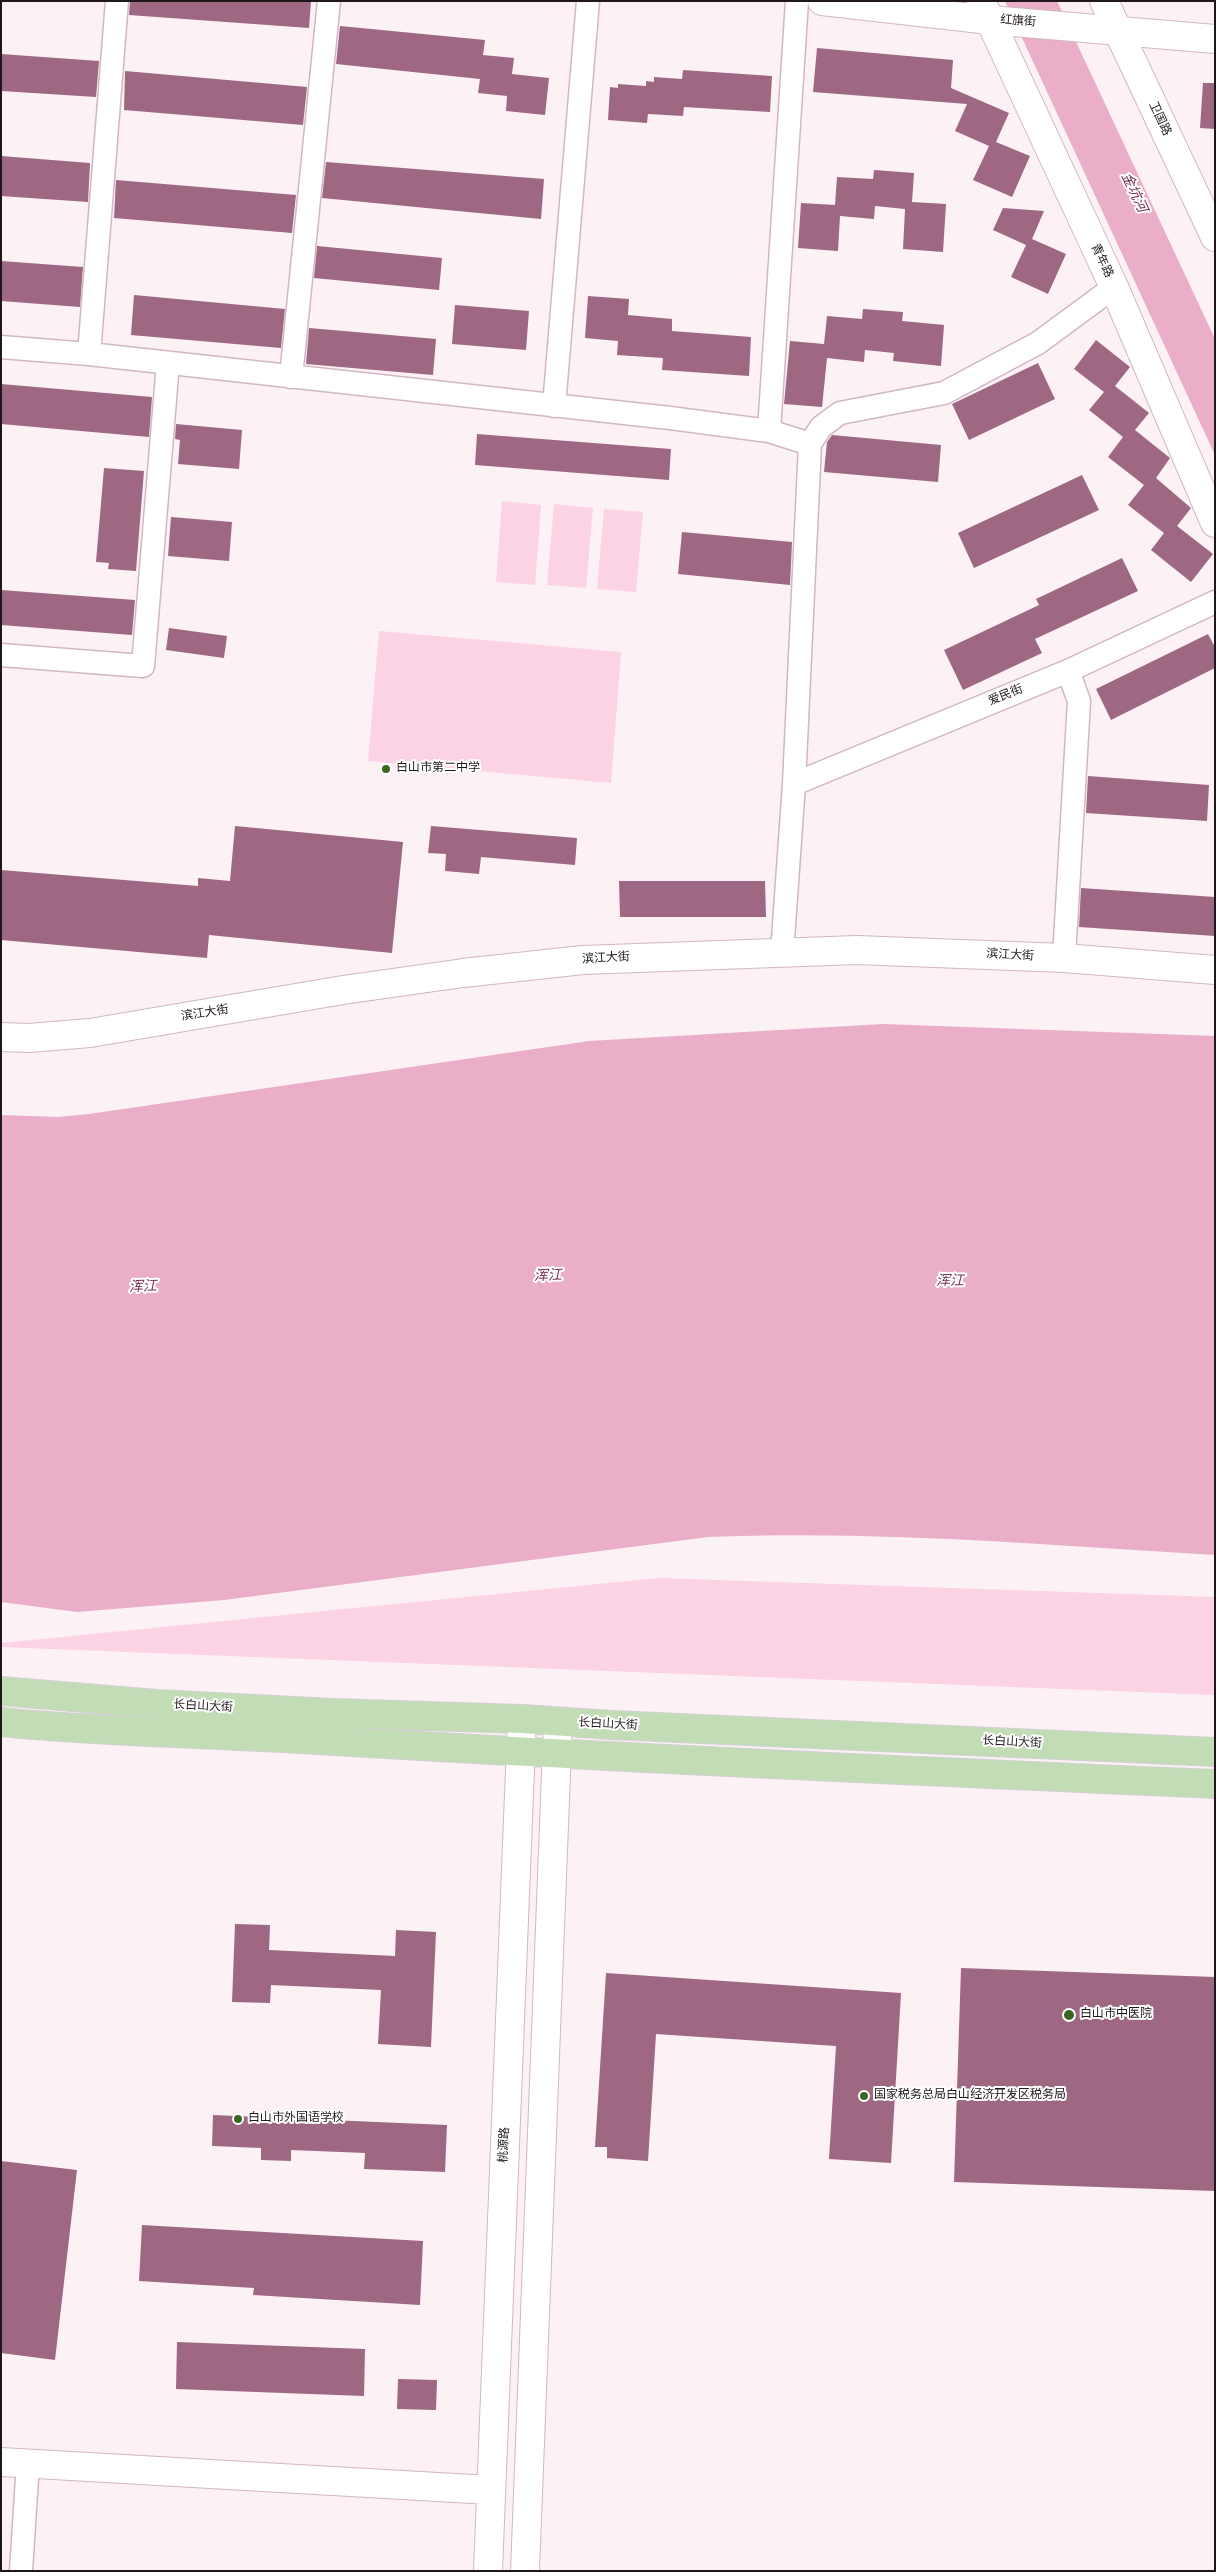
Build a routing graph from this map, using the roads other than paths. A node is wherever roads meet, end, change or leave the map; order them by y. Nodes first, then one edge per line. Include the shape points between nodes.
1 (117, 1) edge
2 (329, 1) edge
3 (588, 1) edge
4 (797, 1) edge
5 (822, 1) edge
6 (1104, 1) edge
7 (994, 14) edge
8 (1118, 31) junction
9 (1215, 39) edge
10 (1215, 237) edge
11 (1114, 287) junction
12 (1, 347) edge
13 (89, 354) junction
14 (168, 363) junction
15 (292, 376) junction
16 (554, 406) junction
17 (769, 431) junction
18 (810, 444) junction
19 (1215, 523) edge
20 (1215, 602) edge
21 (1, 655) edge
22 (1068, 671) junction
23 (794, 784) junction
24 (782, 953) junction
25 (1064, 958) junction
26 (1215, 970) edge
27 (1, 1037) edge
28 (1, 1691) edge
29 (522, 1719) junction
30 (1, 1722) edge
31 (558, 1722) junction
32 (522, 1752) junction
33 (1215, 1752) edge
34 (559, 1753) junction
35 (1215, 1784) edge
36 (1, 2462) edge
37 (28, 2463) junction
38 (490, 2490) junction
39 (22, 2571) edge
40 (488, 2571) edge
41 (525, 2571) edge

1 - 13 street
2 - 15 street
3 - 16 street
4 - 17 street
5 - 7 street, 红旗街
6 - 8 street, 卫国路
7 - 8 street, 红旗街
7 - 11 street, 青年路
8 - 9 street, 红旗街
8 - 10 street, 卫国路
11 - 18 street via 1038,343 944,393 840,412 821,427
11 - 19 street, 青年路
12 - 13 street
13 - 14 street
14 - 15 street
14 - 21 street via 143,666
15 - 16 street
16 - 17 street
17 - 18 street
18 - 23 street
20 - 22 street, 爱民街
22 - 23 street, 爱民街
22 - 25 street via 1078,701
23 - 24 street
24 - 25 street, 滨江大街 via 857,950
24 - 27 street, 滨江大街 via 583,960 389,984 90,1032 29,1038
25 - 26 street, 滨江大街
28 - 29 main road, 长白山大街 via 157,1704
29 - 31 main road, 长白山大街
29 - 32 street, 桃源路
30 - 32 main road via 131,1732
31 - 33 main road, 长白山大街
31 - 34 street
32 - 34 main road
32 - 38 street, 桃源路
34 - 35 main road
34 - 41 street
36 - 37 street
37 - 38 street
37 - 39 street
38 - 40 street, 桃源路

